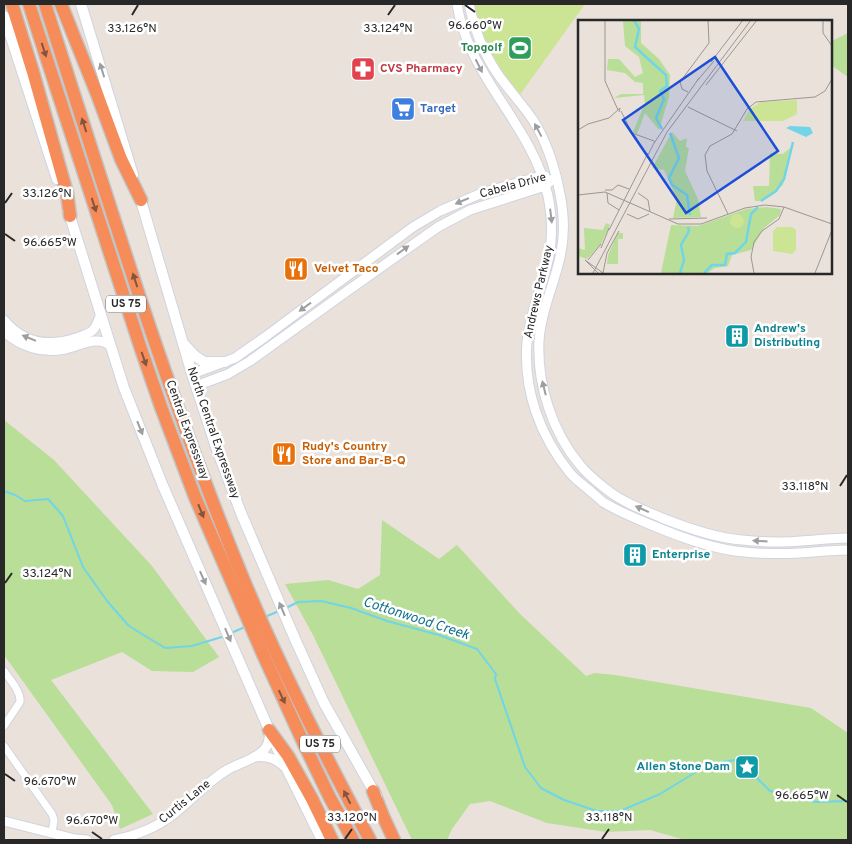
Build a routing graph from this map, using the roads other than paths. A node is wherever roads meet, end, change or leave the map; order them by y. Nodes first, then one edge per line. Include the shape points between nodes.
1 (12, 4) edge
2 (29, 4) edge
3 (45, 4) edge
4 (61, 4) edge
5 (82, 4) edge
6 (457, 4) edge
7 (469, 4) edge
8 (4, 16) edge
9 (541, 176) junction
10 (556, 176) junction
11 (545, 186) junction
12 (141, 200) junction
13 (70, 216) junction
14 (537, 298) junction
15 (100, 316) junction
16 (4, 320) edge
17 (4, 332) edge
18 (183, 343) junction
19 (110, 345) junction
20 (225, 362) junction
21 (540, 365) junction
22 (192, 374) junction
23 (196, 386) junction
24 (559, 434) junction
25 (548, 441) junction
26 (678, 524) junction
27 (674, 535) junction
28 (848, 538) edge
29 (801, 541) junction
30 (848, 550) edge
31 (801, 553) junction
32 (268, 650) junction
33 (4, 671) edge
34 (4, 726) edge
35 (269, 730) junction
36 (4, 746) edge
37 (254, 757) junction
38 (286, 768) junction
39 (373, 791) junction
40 (4, 821) edge
41 (52, 833) junction
42 (88, 840) edge
43 (114, 840) edge
44 (322, 840) edge
45 (332, 840) edge
46 (353, 840) edge
47 (370, 840) edge
48 (394, 840) edge
49 (401, 840) edge

1 - 13 highway via 67,193
2 -> 32 highway, Central Expressway / US 75 via 158,398 198,505 239,598
32 -> 3 highway, Central Expressway / US 75 via 168,378
4 - 12 highway via 121,159
12 -> 5 main road, North Central Expressway
6 -> 9 street, Andrews Parkway via 469,47 530,148
10 -> 7 street, Andrews Parkway via 545,142 496,72 480,42
8 - 13 main road
9 - 10 street, Cabela Drive
9 - 11 street, Andrews Parkway
9 -> 20 street, Cabela Drive via 482,193 440,211
10 - 11 street, Cabela Drive
10 - 21 street, Andrews Parkway via 563,236 540,332
11 -> 14 street, Andrews Parkway via 552,219 552,239
23 -> 11 street, Cabela Drive via 228,374 250,361 438,227 470,210
12 - 18 main road, North Central Expressway
13 - 15 main road
14 - 21 street via 540,306 533,355
14 - 25 street, Andrews Parkway via 527,343 528,377 535,412
15 -> 16 street via 91,333 63,342 33,340 14,330
15 - 19 main road
17 - 19 street via 20,344 47,351 94,340
18 - 20 main road via 204,362
18 - 22 main road, North Central Expressway
19 -> 35 main road via 163,486
20 - 22 street, Cabela Drive
24 -> 21 street, Andrews Parkway via 548,405
22 - 23 main road, North Central Expressway
39 -> 23 main road, North Central Expressway via 324,703 295,639 236,502
24 - 25 street
26 -> 24 street, Andrews Parkway via 607,490 580,466
25 - 27 street, Andrews Parkway via 570,474 602,500
26 - 27 street
29 -> 26 street, Andrews Parkway via 763,542 718,537
27 - 31 street, Andrews Parkway via 736,551
28 - 29 street, Andrews Parkway
29 - 31 street
30 - 31 street, Andrews Parkway
32 -> 46 highway, Central Expressway / US 75 via 304,744
47 -> 32 highway, Central Expressway / US 75
33 - 34 street via 20,699
35 - 37 street, Curtis Lane via 269,743
35 - 38 main road
35 - 45 highway via 288,756
36 - 41 street via 52,814
37 - 38 street via 272,758
37 - 43 street, Curtis Lane via 212,781 166,820 137,834
38 - 44 main road
39 - 48 highway
39 - 49 main road, North Central Expressway
40 - 41 street
41 - 42 street

